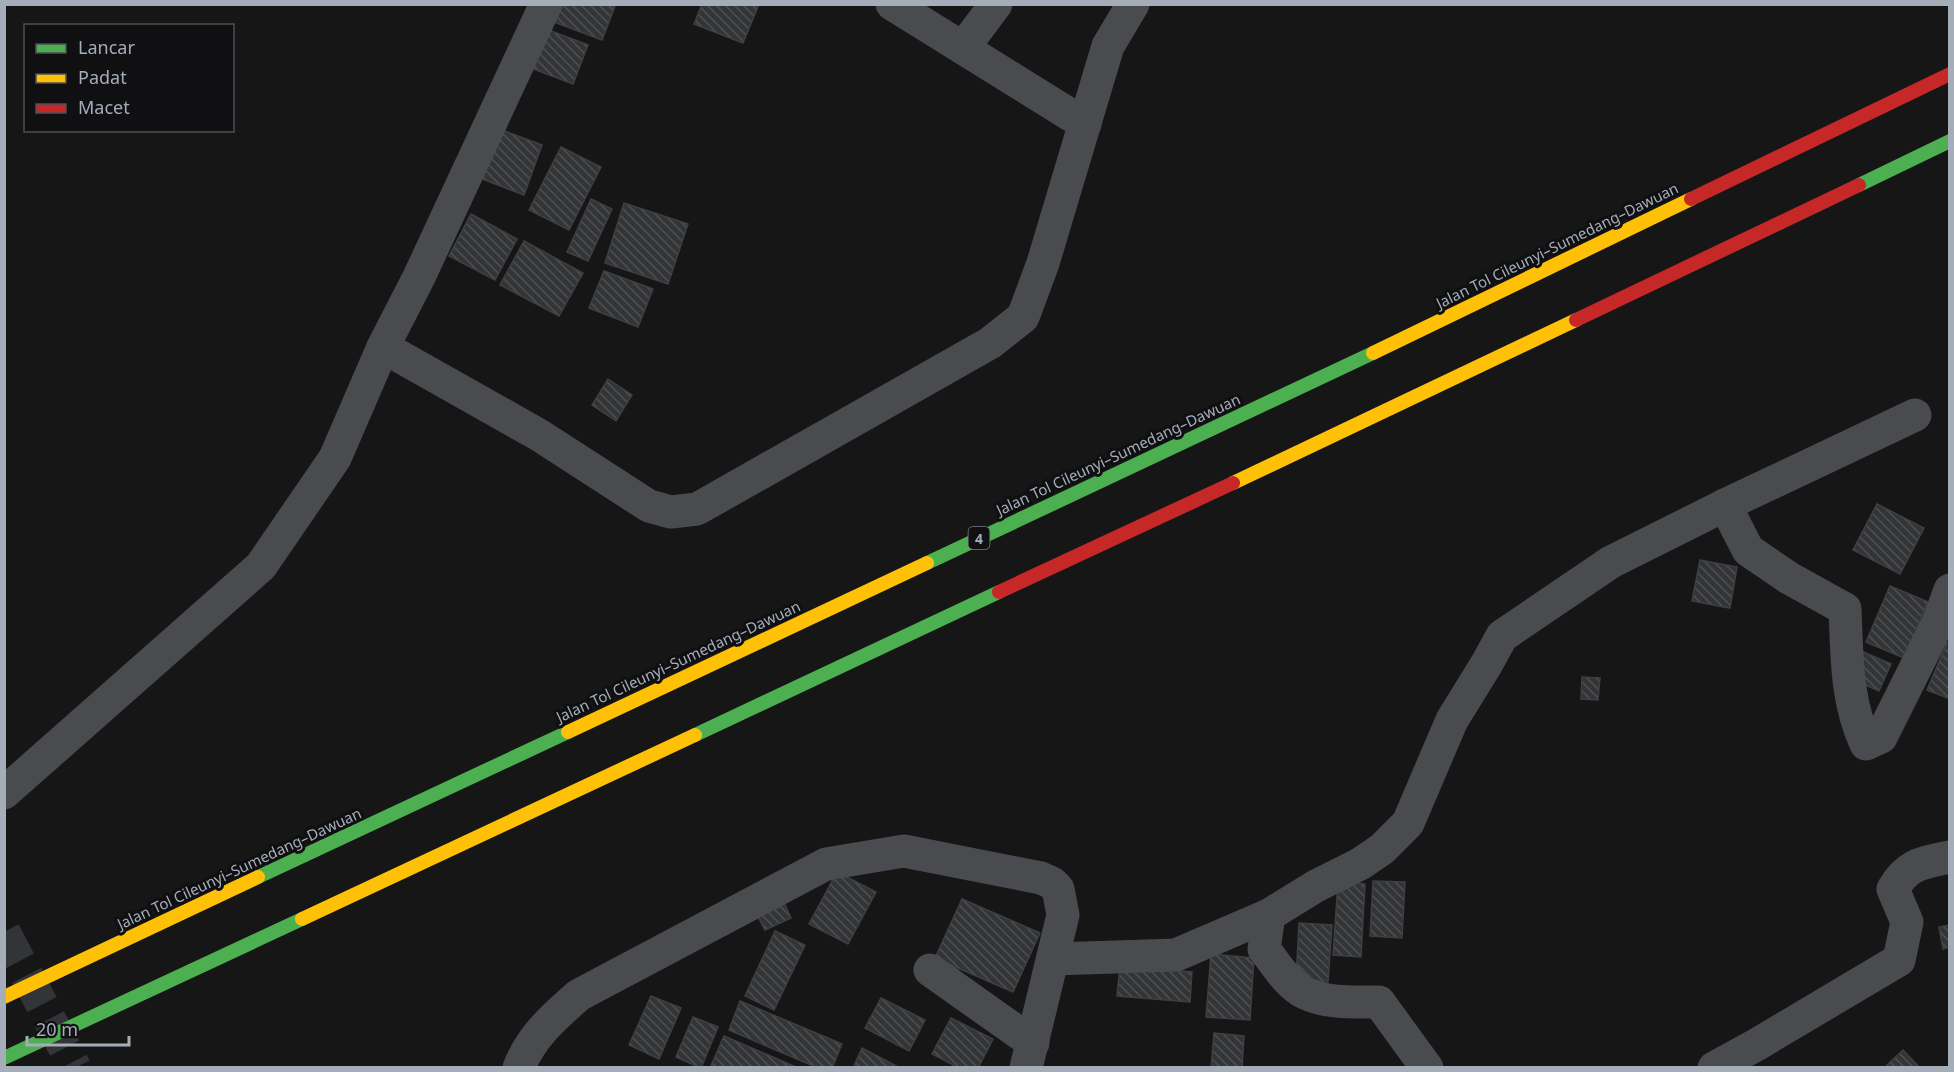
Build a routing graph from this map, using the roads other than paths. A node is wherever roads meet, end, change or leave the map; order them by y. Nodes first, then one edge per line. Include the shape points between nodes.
1 (546, 4) edge
2 (892, 4) edge
3 (996, 4) edge
4 (1133, 4) edge
5 (963, 48) junction
6 (1950, 74) edge
7 (1085, 124) junction
8 (1950, 141) edge
9 (382, 347) junction
10 (1915, 415) dead end
11 (1725, 505) junction
12 (1950, 590) edge
13 (4, 793) edge
14 (1950, 857) edge
15 (1269, 915) junction
16 (1053, 959) junction
17 (930, 970) dead end
18 (4, 997) edge
19 (1030, 1055) edge
20 (4, 1058) edge
21 (519, 1068) edge
22 (1427, 1068) edge
23 (1714, 1068) edge

1 - 9 street via 419,277
2 - 5 street
3 - 5 street
4 - 7 street via 1108,46
5 - 7 street
6 - 18 highway, Jalan Tol Cileunyi–Sumedang–Dawuan / 4 via 1329,374
7 - 9 street via 1023,317 990,343 698,509 671,512 650,506 539,435
8 - 20 highway via 1355,426
9 - 13 street via 335,458 261,566
10 - 11 street
11 - 12 street via 1748,550 1845,609 1851,703 1866,744 1881,737
11 - 15 street via 1611,562 1502,636 1452,720 1408,823 1360,864
14 - 23 street via 1921,863 1901,874 1893,889 1908,922 1899,960
15 - 16 street via 1176,955
15 - 22 street via 1264,949 1290,980 1304,993 1339,1002 1379,1002
16 - 19 street
16 - 21 street via 1063,915 1058,889 1041,878 904,851 826,864 579,994 525,1051
17 - 19 street

